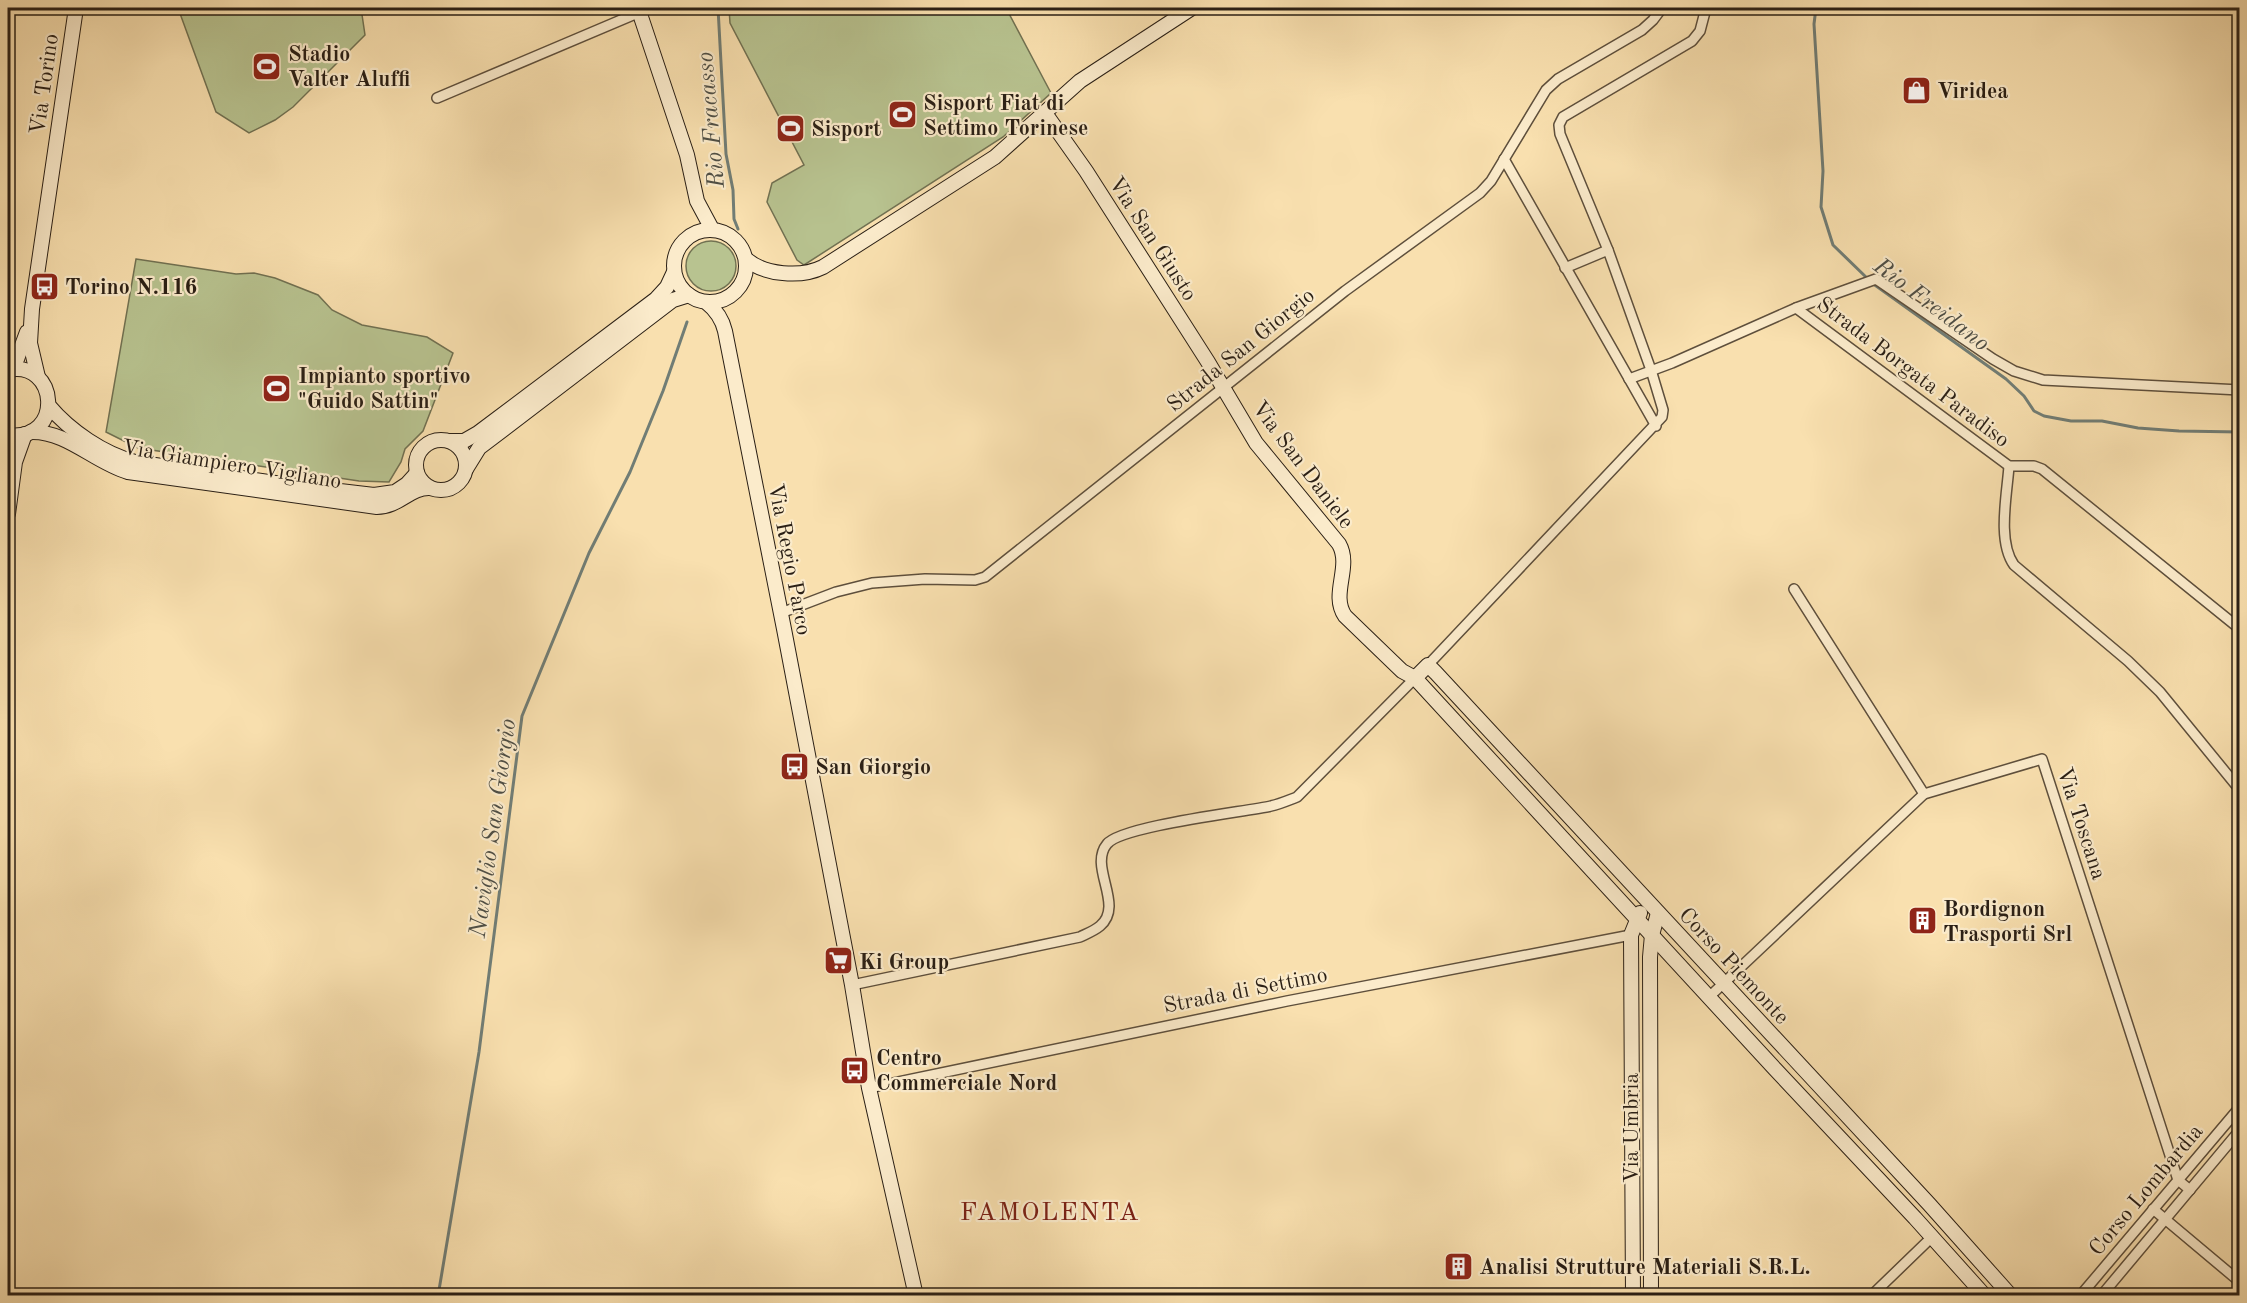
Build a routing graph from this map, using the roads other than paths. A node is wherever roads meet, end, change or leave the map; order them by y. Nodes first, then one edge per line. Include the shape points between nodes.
1 (76, 8) edge
2 (1191, 8) edge
3 (1662, 8) edge
4 (1706, 8) edge
5 (639, 10) edge
6 (437, 98) dead end
7 (1045, 113) junction
8 (1504, 159) junction
9 (697, 201) junction
10 (712, 229) junction
11 (694, 233) junction
12 (1608, 250) junction
13 (746, 259) junction
14 (1565, 268) junction
15 (768, 271) junction
16 (674, 272) junction
17 (741, 285) junction
18 (689, 295) junction
19 (729, 297) junction
20 (706, 302) junction
21 (1796, 308) junction
22 (32, 309) junction
23 (723, 322) junction
24 (8, 369) edge
25 (1651, 370) junction
26 (38, 377) junction
27 (1629, 379) junction
28 (1224, 389) junction
29 (2240, 390) edge
30 (49, 406) junction
31 (1656, 426) junction
32 (28, 433) junction
33 (8, 435) edge
34 (450, 441) junction
35 (2009, 466) junction
36 (466, 469) junction
37 (417, 473) junction
38 (430, 488) junction
39 (8, 513) edge
40 (1794, 589) dead end
41 (781, 613) junction
42 (2240, 628) edge
43 (1428, 665) junction
44 (1414, 678) junction
45 (1499, 741) junction
46 (1485, 754) junction
47 (2240, 790) edge
48 (1923, 794) junction
49 (1646, 900) junction
50 (1658, 913) junction
51 (1636, 919) junction
52 (1631, 935) junction
53 (1652, 935) junction
54 (1724, 983) junction
55 (852, 985) junction
56 (1709, 997) junction
57 (1650, 1052) junction
58 (1632, 1054) junction
59 (869, 1088) junction
60 (2240, 1107) edge
61 (2240, 1130) edge
62 (1885, 1157) junction
63 (1871, 1171) junction
64 (2178, 1180) junction
65 (2190, 1190) junction
66 (1634, 1204) junction
67 (1651, 1204) junction
68 (1929, 1204) junction
69 (2153, 1209) junction
70 (1916, 1218) junction
71 (2165, 1219) junction
72 (1933, 1236) junction
73 (2240, 1282) edge
74 (916, 1296) edge
75 (1634, 1296) edge
76 (1651, 1296) edge
77 (1871, 1296) edge
78 (1985, 1296) edge
79 (2011, 1296) edge
80 (2080, 1296) edge
81 (2101, 1296) edge

1 - 22 street, Via Torino
2 - 7 street via 1080,81
3 - 8 street, Strada San Giorgio via 1642,30 1546,90
4 - 12 street via 1700,31 1692,41 1563,117 1559,125
5 - 6 street
5 - 9 street via 687,155
7 - 15 street via 995,158 823,267 799,273
7 - 28 street, Via San Giusto
8 - 14 street
8 - 28 street, Strada San Giorgio via 1480,193 1345,291
9 - 10 street
9 - 11 street
10 - 11 street
10 - 13 street via 734,238
11 - 16 street via 677,249
12 - 14 street
12 - 25 street
13 - 15 street
13 - 17 street
14 - 27 street
15 - 17 street
16 - 18 street
16 - 34 street via 656,299 478,433 464,441
17 - 19 street
18 - 20 street
18 - 36 street via 673,300 479,448
19 - 20 street
19 - 23 street, Via Regio Parco
20 - 23 street, Via Regio Parco
21 - 25 street, Strada Borgata Paradiso
21 - 29 street via 1876,279 1993,359 2043,380
21 - 35 street, Strada Borgata Paradiso
22 - 24 street via 22,350
22 - 26 street via 30,343
23 - 41 street, Via Regio Parco
24 - 26 street
25 - 27 street, Strada Borgata Paradiso
25 - 31 street via 1664,410
26 - 30 street via 45,386
27 - 31 street
28 - 41 street, Strada San Giorgio via 985,577 872,583
28 - 44 street, Via San Daniele via 1256,442 1341,547 1342,612
30 - 32 street via 42,423
30 - 37 street, Via Giampiero Vigliano via 94,442 135,462 382,495 402,488
31 - 43 street
32 - 33 street, Via Giampiero Vigliano
32 - 38 street, Via Giampiero Vigliano via 61,438 128,472 355,504 388,506 417,490
32 - 39 street via 15,462
34 - 36 street via 463,452
34 - 37 street via 434,441 421,450 415,465
35 - 42 street, Strada Borgata Paradiso via 2042,469
35 - 47 street, Strada Borgata Paradiso via 2004,545 2008,557 2152,685
36 - 38 street via 451,489
37 - 38 street
40 - 48 street
41 - 55 street, Via Regio Parco
43 - 44 street
43 - 45 street, Corso Piemonte
44 - 46 street, Corso Piemonte
44 - 55 street via 1298,797 1116,836 1107,844 1101,859 1110,908 1101,925 1080,937
45 - 46 street
45 - 49 street, Corso Piemonte
46 - 51 street, Corso Piemonte
48 - 54 street, Via Toscana
48 - 64 street, Via Toscana via 2042,759
49 - 50 street, Corso Piemonte
49 - 51 street, Via Umbria
50 - 53 street, Via Umbria
50 - 54 street, Corso Piemonte
51 - 52 street, Via Umbria
51 - 53 street, Corso Piemonte
52 - 58 street, Via Umbria
52 - 59 street, Strada di Settimo via 1287,1001
53 - 56 street, Corso Piemonte
53 - 57 street, Via Umbria
54 - 56 street, Via Toscana
54 - 62 street, Corso Piemonte
55 - 59 street
56 - 63 street, Corso Piemonte
57 - 58 street, Via Umbria
57 - 67 street, Via Umbria
58 - 66 street, Via Umbria
59 - 74 street
60 - 64 street, Corso Lombardia
61 - 65 street, Corso Lombardia
62 - 63 street
62 - 68 street, Corso Piemonte
63 - 70 street, Corso Piemonte
64 - 65 street
64 - 69 street, Corso Lombardia
65 - 71 street, Corso Lombardia
66 - 67 street, Via Umbria
66 - 75 street, Via Umbria
67 - 76 street, Via Umbria
68 - 70 street
68 - 79 street, Corso Piemonte
69 - 71 street
69 - 80 street, Corso Lombardia
70 - 72 street, Corso Piemonte
71 - 73 street
71 - 81 street, Corso Lombardia
72 - 77 street
72 - 78 street, Corso Piemonte

